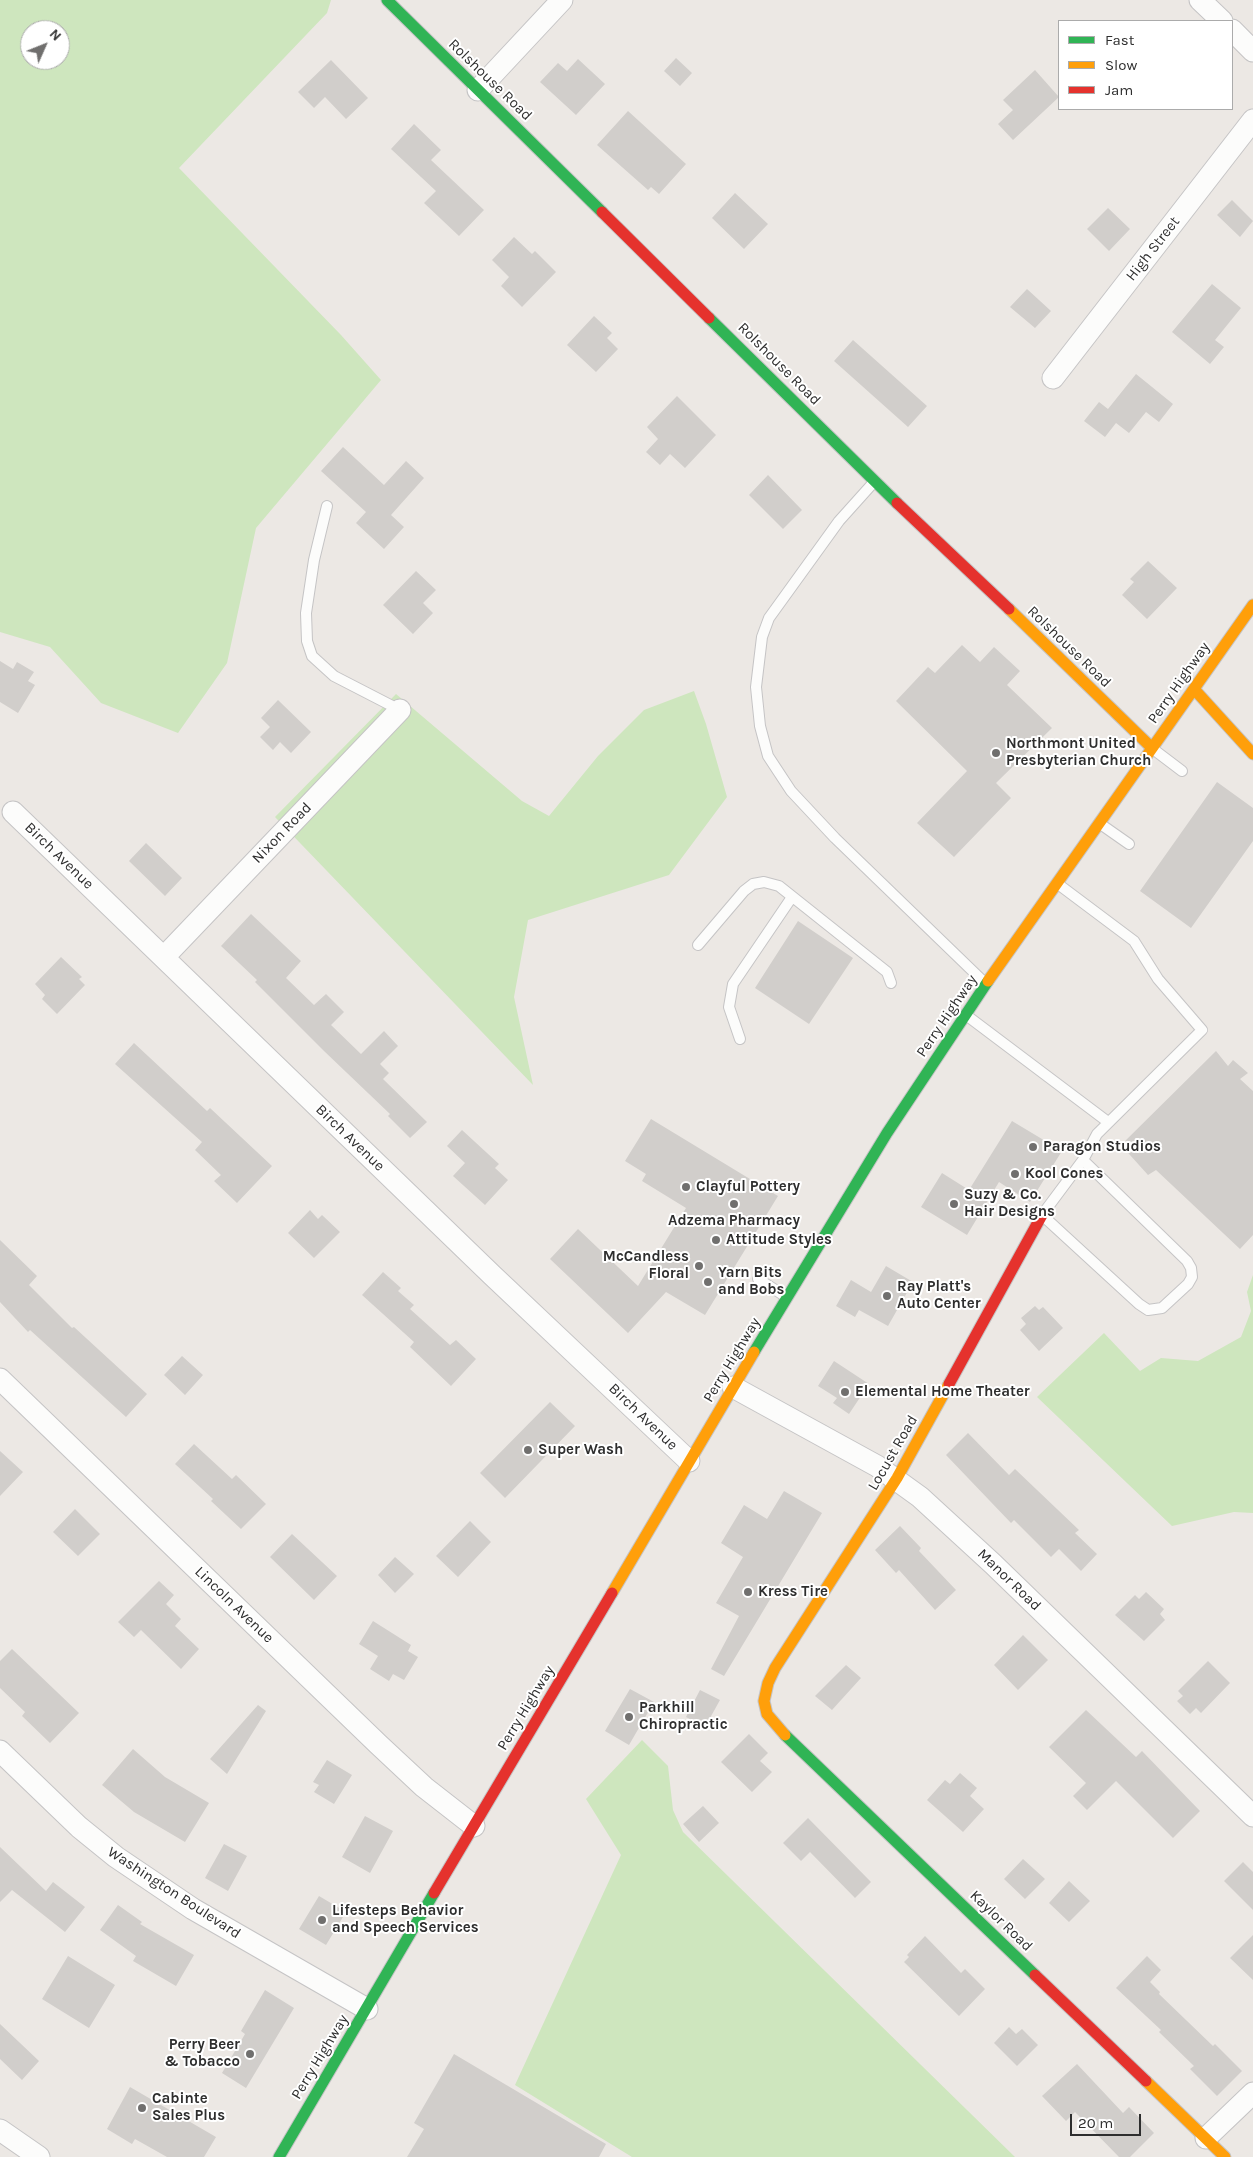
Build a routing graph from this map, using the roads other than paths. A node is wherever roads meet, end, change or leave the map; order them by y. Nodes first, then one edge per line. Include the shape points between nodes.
1 (386, 0) edge
2 (562, 0) edge
3 (1200, 0) edge
4 (1221, 20) edge
5 (1233, 31) edge
6 (1253, 51) edge
7 (478, 90) junction
8 (1253, 120) edge
9 (1053, 378) dead end
10 (875, 482) junction
11 (327, 506) dead end
12 (1253, 605) edge
13 (1194, 689) junction
14 (400, 710) joint
15 (1152, 748) junction
16 (1253, 754) edge
17 (1182, 772) dead end
18 (13, 812) dead end
19 (1099, 823) junction
20 (1129, 844) dead end
21 (1057, 883) junction
22 (792, 897) junction
23 (698, 945) dead end
24 (164, 957) junction
25 (891, 983) dead end
26 (986, 984) junction
27 (966, 1015) junction
28 (740, 1039) dead end
29 (1108, 1122) junction
30 (1083, 1160) junction
31 (1042, 1215) junction
32 (758, 1279) dead end
33 (786, 1297) junction
34 (0, 1379) edge
35 (733, 1387) junction
36 (689, 1461) junction
37 (897, 1478) junction
38 (764, 1701) joint
39 (0, 1752) edge
40 (1253, 1816) edge
41 (474, 1826) junction
42 (366, 2009) junction
43 (1253, 2093) edge
44 (0, 2130) edge
45 (1206, 2138) junction
46 (39, 2157) edge
47 (279, 2157) edge
48 (1224, 2157) edge

1 - 7 street, Rolshouse Road
2 - 7 street
3 - 4 street
5 - 6 street
7 - 10 street, Rolshouse Road
8 - 9 street, High Street
10 - 15 street, Rolshouse Road
10 - 26 lane via 839,521 770,618 762,637 756,687 760,726 768,756 791,791
11 - 14 lane via 306,613 307,641 312,656 334,676
12 - 13 street, Perry Highway
13 - 15 street, Perry Highway
13 - 16 street
14 - 24 street, Nixon Road
15 - 17 lane
15 - 19 street, Perry Highway
18 - 24 street, Birch Avenue
19 - 20 lane
19 - 21 street, Perry Highway
21 - 26 street, Perry Highway
21 - 29 lane via 1134,941 1158,979 1202,1030
22 - 23 lane via 779,886 764,882 753,884
22 - 25 lane via 887,972
22 - 28 lane via 733,984 730,1006
24 - 36 street, Birch Avenue
26 - 27 street, Perry Highway
27 - 29 lane
27 - 33 street, Perry Highway via 887,1133
29 - 30 lane via 1096,1134
30 - 31 lane
30 - 31 lane via 1187,1262 1192,1277 1188,1284 1162,1308 1148,1310
31 - 37 street, Locust Road
32 - 33 lane
33 - 35 street, Perry Highway
34 - 41 street, Lincoln Avenue via 378,1744 424,1787
35 - 36 street, Perry Highway
35 - 37 street, Manor Road
36 - 41 street, Perry Highway
37 - 38 street, Locust Road via 775,1668
37 - 40 street, Manor Road via 993,1564
38 - 45 street, Kaylor Road via 767,1714 776,1726
39 - 42 street, Washington Boulevard via 79,1827 137,1872 193,1909
41 - 42 street, Perry Highway
42 - 47 street, Perry Highway
43 - 45 street
44 - 46 street
45 - 48 street, Kaylor Road

